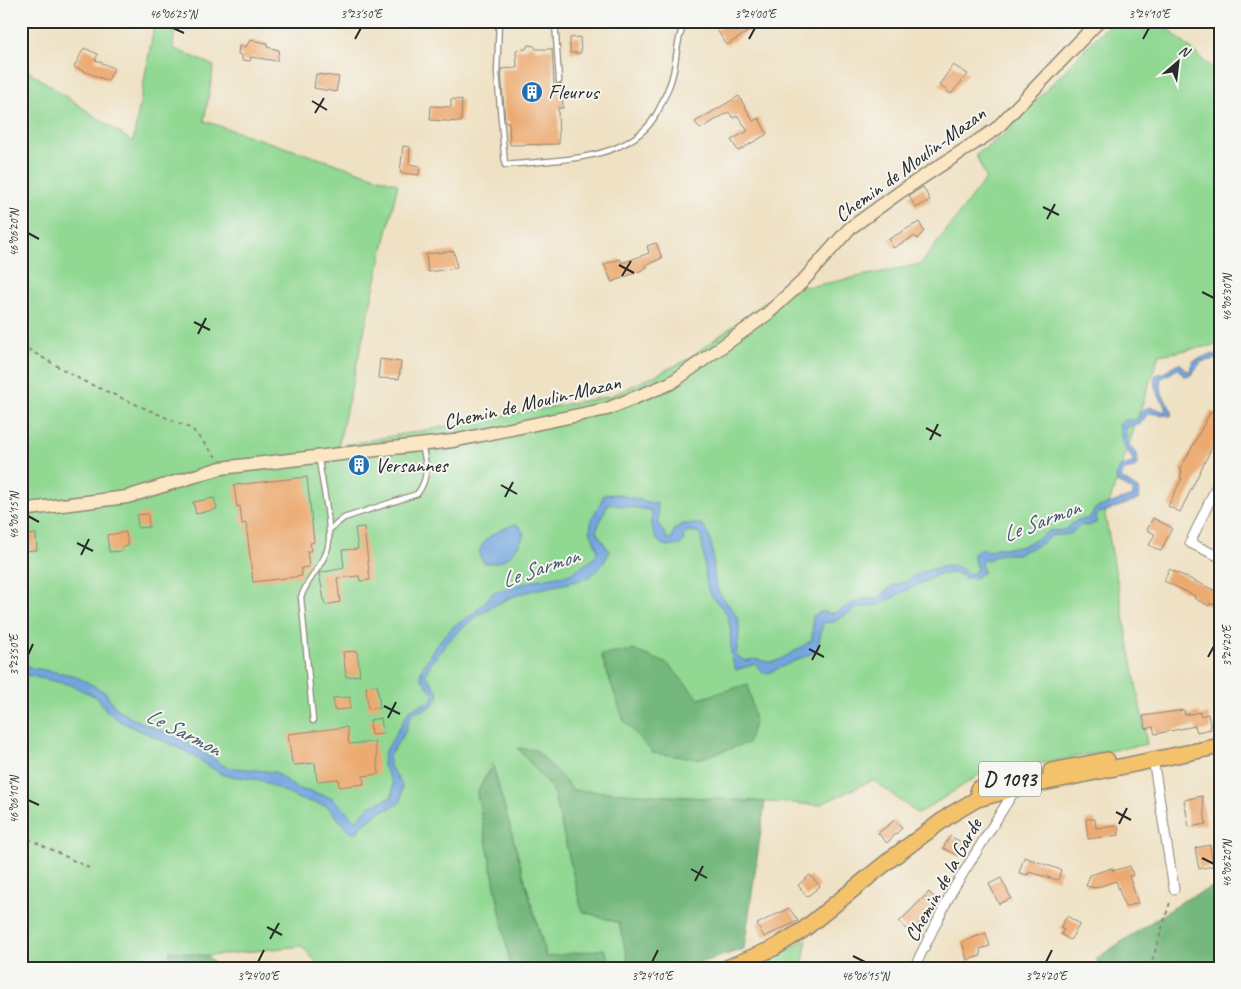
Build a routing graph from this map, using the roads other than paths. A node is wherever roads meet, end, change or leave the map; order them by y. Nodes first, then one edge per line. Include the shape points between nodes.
1 (499, 21) edge
2 (555, 21) edge
3 (686, 21) edge
4 (1099, 21) edge
5 (559, 81) dead end
6 (422, 446) junction
7 (318, 457) junction
8 (1220, 478) edge
9 (21, 510) edge
10 (329, 530) junction
11 (1220, 558) edge
12 (313, 721) dead end
13 (1220, 746) edge
14 (1153, 759) junction
15 (1077, 766) junction
16 (1014, 789) junction
17 (892, 858) junction
18 (1174, 889) road end
19 (727, 968) edge
20 (914, 968) edge

1 - 3 lane via 497,73 506,166 600,154 626,144 645,130 671,82 678,36
2 - 5 lane
4 - 6 street, Chemin de Moulin-Mazan via 996,129 849,230 802,282 766,315 671,383 607,408
6 - 7 street, Chemin de Moulin-Mazan
6 - 10 lane via 426,479 416,494 344,518
7 - 9 street, Chemin de Moulin-Mazan via 221,468 127,497
7 - 10 lane
8 - 11 street via 1190,543
10 - 12 lane via 328,547 301,597
13 - 14 main road, D 1093
14 - 15 main road, D 1093 via 1115,758
14 - 16 main road, D 1093
14 - 18 street
15 - 16 street
15 - 17 main road, D 1093 via 1002,781 955,800
16 - 17 main road, D 1093 via 977,799
16 - 20 street, Chemin de la Garde via 952,891
17 - 19 main road, D 1093 via 803,930 774,948

